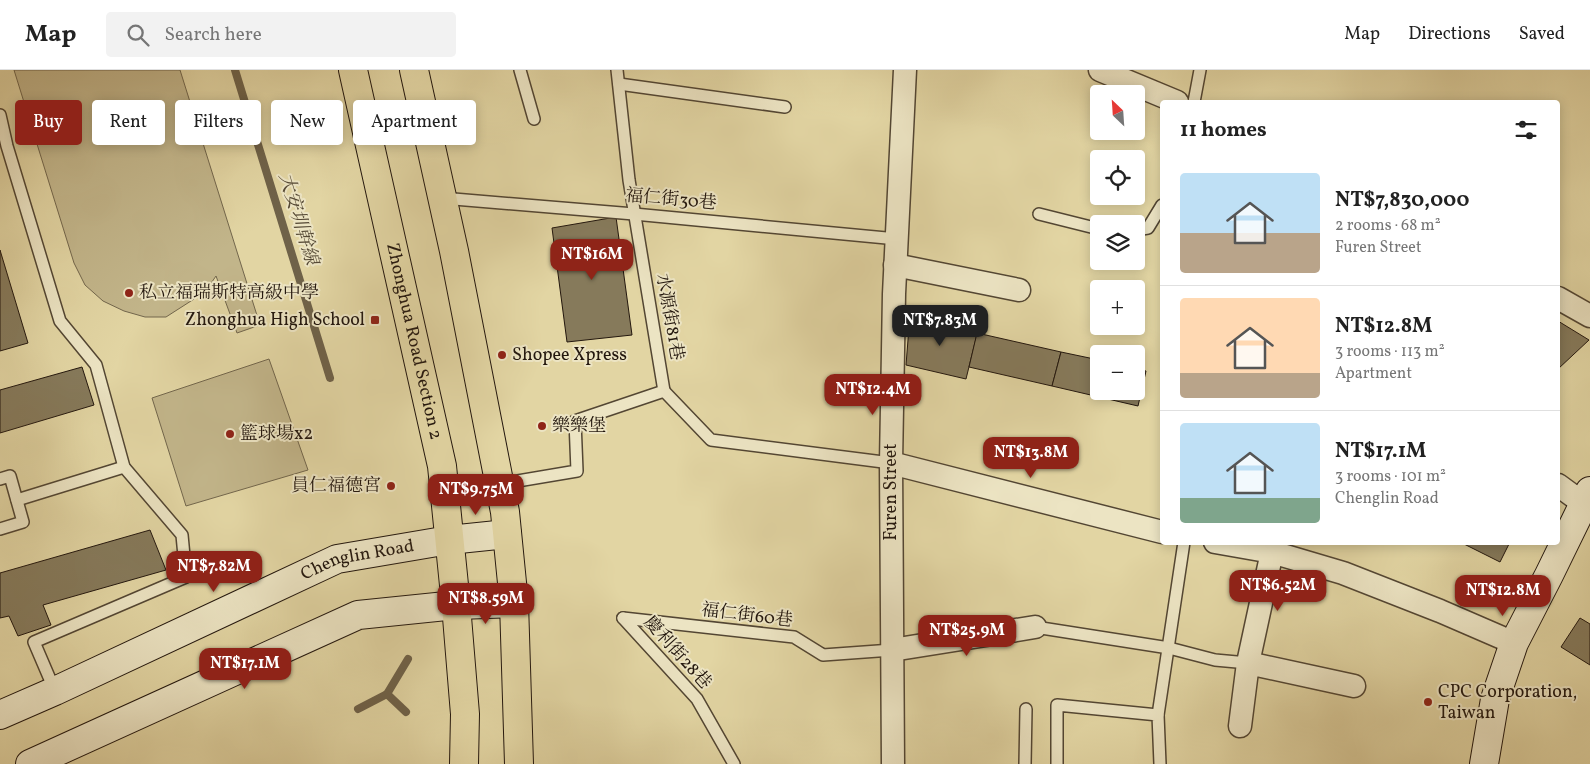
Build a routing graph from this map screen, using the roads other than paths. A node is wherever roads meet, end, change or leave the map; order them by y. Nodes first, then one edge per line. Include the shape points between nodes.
1 (353, 70) edge
2 (414, 70) edge
3 (520, 70) edge
4 (617, 70) edge
5 (905, 70) edge
6 (1100, 70) edge
7 (1200, 70) edge
8 (619, 84) junction
9 (1172, 100) edge
10 (1194, 100) edge
11 (785, 107) dead end
12 (0, 115) edge
13 (534, 119) dead end
14 (442, 198) junction
15 (1160, 208) edge
16 (634, 214) junction
17 (1039, 214) dead end
18 (1090, 227) edge
19 (1145, 228) edge
20 (897, 239) junction
21 (896, 264) junction
22 (1019, 290) dead end
23 (1560, 299) edge
24 (1590, 316) edge
25 (664, 391) junction
26 (891, 462) junction
27 (124, 467) junction
28 (0, 479) edge
29 (500, 484) junction
30 (1560, 485) edge
31 (1587, 498) edge
32 (17, 500) junction
33 (0, 529) edge
34 (1160, 531) edge
35 (507, 534) junction
36 (449, 540) junction
37 (1184, 545) edge
38 (1232, 545) edge
39 (1272, 552) junction
40 (514, 603) junction
41 (456, 605) junction
42 (623, 618) joint
43 (1036, 627) joint
44 (1514, 642) junction
45 (1169, 648) junction
46 (892, 650) junction
47 (1248, 663) junction
48 (1354, 686) dead end
49 (55, 691) junction
50 (1026, 710) dead end
51 (0, 715) edge
52 (1158, 715) junction
53 (1240, 726) dead end
54 (461, 762) edge
55 (30, 764) edge
56 (519, 764) edge
57 (734, 764) edge
58 (893, 764) edge
59 (1025, 764) edge
60 (1057, 764) edge
61 (1160, 764) edge
62 (1484, 764) edge

1 - 36 main road, Zhonghua Road Section 2 via 442,466
2 - 14 main road
3 - 13 lane
4 - 8 lane, 水源街81巷
5 - 20 street, Furen Street
6 - 9 street
7 - 10 lane
8 - 11 lane
8 - 16 lane, 水源街81巷
12 - 27 lane via 60,321 96,365
14 - 16 lane, 福仁街30巷
14 - 29 main road
15 - 19 lane
16 - 20 lane, 福仁街30巷
16 - 25 lane, 水源街81巷
17 - 18 lane
20 - 21 street, Furen Street
21 - 22 street
21 - 26 street, Furen Street
23 - 24 street
25 - 26 lane via 711,440
25 - 29 lane via 575,421 577,471
26 - 34 street
26 - 46 street, Furen Street
27 - 32 lane
27 - 49 lane via 182,535 186,577 34,642
28 - 32 lane via 10,476
29 - 35 main road
30 - 31 street
31 - 44 street
32 - 33 lane via 23,522
35 - 36 street, Chenglin Road
35 - 40 main road
36 - 41 main road, Zhonghua Road Section 2
36 - 49 street, Chenglin Road via 337,559
37 - 45 lane
38 - 39 street
39 - 44 street via 1342,574
39 - 47 street
40 - 41 street
40 - 56 main road
41 - 54 main road, Zhonghua Road Section 2 via 466,714
41 - 55 street via 358,615
42 - 46 lane, 福仁街60巷 via 794,637 823,655
42 - 57 lane, 慶利街28巷 via 697,698
43 - 45 lane
43 - 46 street
44 - 62 street via 1495,699
45 - 47 lane via 1215,660
45 - 52 lane
46 - 58 street, Furen Street
47 - 48 street
47 - 53 street
49 - 51 street, Chenglin Road
50 - 59 lane
52 - 60 lane via 1057,705
52 - 61 lane

